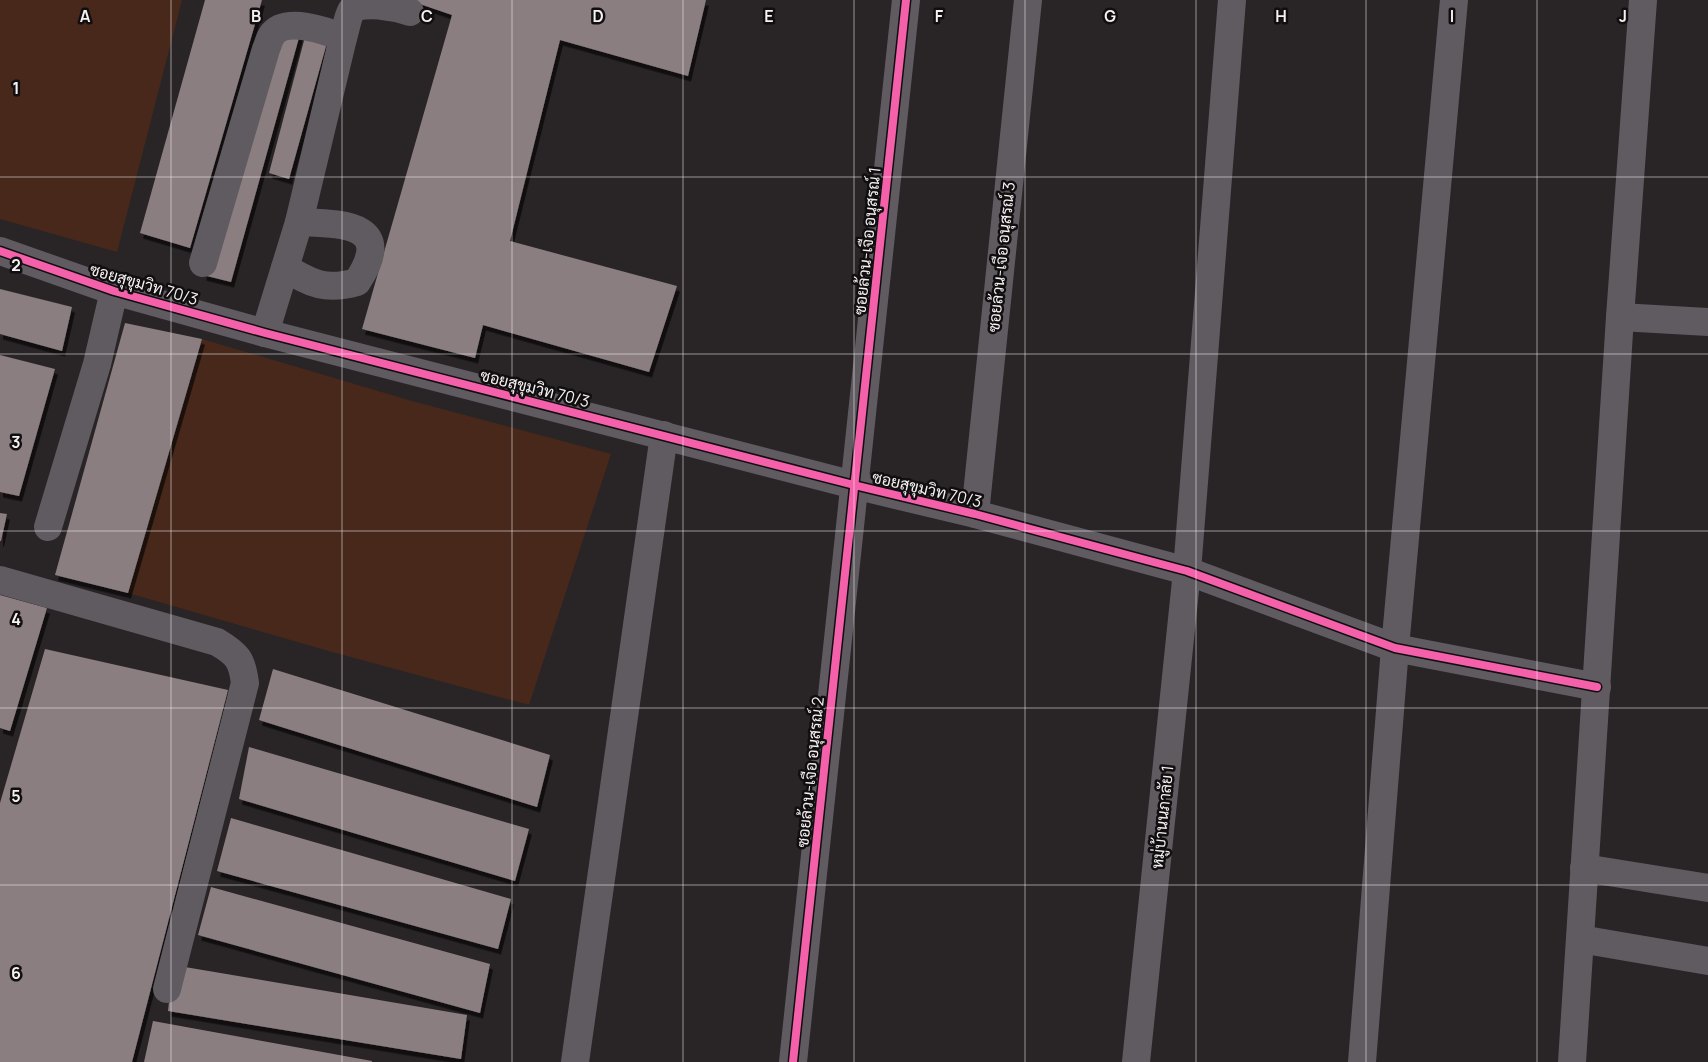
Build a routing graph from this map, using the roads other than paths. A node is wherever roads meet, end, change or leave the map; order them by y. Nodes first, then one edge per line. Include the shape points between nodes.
1 (906, 0) edge
2 (1028, 0) edge
3 (1232, 0) edge
4 (1454, 0) edge
5 (1642, 0) edge
6 (410, 12) dead end
7 (343, 38) junction
8 (299, 222) junction
9 (0, 251) edge
10 (203, 264) dead end
11 (285, 268) junction
12 (114, 292) junction
13 (1620, 317) junction
14 (1708, 322) edge
15 (265, 332) junction
16 (664, 435) junction
17 (854, 485) junction
18 (975, 514) junction
19 (48, 527) dead end
20 (1187, 571) junction
21 (0, 580) edge
22 (1395, 648) junction
23 (1597, 687) junction
24 (1584, 868) junction
25 (1708, 888) edge
26 (1580, 939) junction
27 (1708, 961) edge
28 (167, 989) dead end
29 (575, 1062) edge
30 (793, 1062) edge
31 (1136, 1062) edge
32 (1362, 1062) edge
33 (1572, 1062) edge

1 - 17 street, ซอยล้วน-เจือ อนุสรณ์ 1
2 - 18 street, ซอยล้วน-เจือ อนุสรณ์ 3
3 - 20 street, หมู่บ้านนภาลัย 1
4 - 22 street
5 - 13 street
6 - 7 street via 379,1 364,0 352,9
7 - 8 street
7 - 10 street via 303,26 285,27 273,33
8 - 11 street
8 - 11 street via 335,223 359,228 368,238 371,251 357,282 338,288 316,285
9 - 12 street, ซอยสุขุมวิท 70/3
11 - 15 street
12 - 15 street, ซอยสุขุมวิท 70/3
12 - 19 street via 92,382
13 - 14 street
13 - 23 street
15 - 16 street, ซอยสุขุมวิท 70/3
16 - 17 street, ซอยสุขุมวิท 70/3
16 - 29 street
17 - 18 street, ซอยสุขุมวิท 70/3
17 - 30 street, ซอยล้วน-เจือ อนุสรณ์ 2
18 - 20 street, ซอยสุขุมวิท 70/3
20 - 22 street, ซอยสุขุมวิท 70/3
20 - 31 street, หมู่บ้านนภาลัย 1
21 - 28 street via 217,642 235,653 243,668 245,683
22 - 23 street, ซอยสุขุมวิท 70/3
22 - 32 street
23 - 24 street
24 - 25 street
24 - 26 street
26 - 27 street
26 - 33 street

